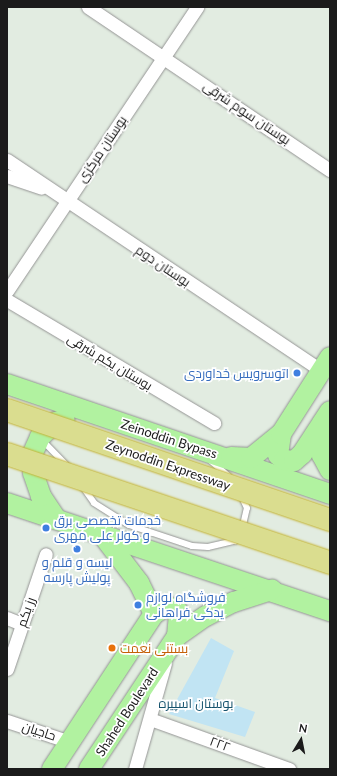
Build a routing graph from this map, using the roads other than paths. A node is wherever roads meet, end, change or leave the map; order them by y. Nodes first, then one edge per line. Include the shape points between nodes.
1 (88, 7) edge
2 (197, 7) edge
3 (163, 57) junction
4 (7, 160) edge
5 (330, 170) edge
6 (7, 176) edge
7 (64, 197) junction
8 (9, 285) edge
9 (7, 300) edge
10 (326, 364) edge
11 (7, 384) edge
12 (7, 410) edge
13 (326, 417) edge
14 (104, 418) junction
15 (214, 423) dead end
16 (281, 434) junction
17 (40, 437) junction
18 (197, 450) junction
19 (7, 454) edge
20 (222, 456) junction
21 (330, 470) edge
22 (330, 494) edge
23 (7, 503) edge
24 (57, 520) junction
25 (330, 520) edge
26 (236, 522) dead end
27 (243, 525) junction
28 (104, 537) junction
29 (46, 554) dead end
30 (330, 563) edge
31 (272, 590) junction
32 (330, 611) edge
33 (154, 614) junction
34 (7, 618) edge
35 (22, 624) junction
36 (173, 642) junction
37 (7, 669) edge
38 (150, 719) junction
39 (7, 721) edge
40 (70, 742) junction
41 (52, 769) edge
42 (89, 769) edge
43 (135, 769) edge
44 (289, 769) edge

1 - 3 street, بوستان سوم شرقی
2 - 3 street, بوستان مرکزی
3 - 5 street, بوستان سوم شرقی
3 - 7 street, بوستان مرکزی
4 - 7 street, بوستان دوم
6 - 7 street
7 - 8 street, بوستان مرکزی
7 - 10 street, بوستان دوم via 141,252
9 - 15 street, بوستان یکم شرقی
10 - 16 main road
11 - 14 main road, Zeinoddin Bypass
12 - 25 highway, Zeynoddin Expressway, bridge
13 - 16 main road via 294,461 284,460 278,454
13 - 21 main road via 322,455
14 - 17 main road via 73,416 56,422
14 - 18 main road, Zeinoddin Bypass
16 - 20 main road via 251,458
17 - 24 main road via 32,455 33,473 41,496
17 - 27 lane via 53,454 70,469 94,502 129,525 192,546 208,547 234,541
18 - 20 main road, Zeinoddin Bypass
18 - 27 lane via 231,479 242,496 248,508
19 - 30 highway, bridge
20 - 22 main road, Zeinoddin Bypass
23 - 24 main road
24 - 28 main road
26 - 27 lane
28 - 31 main road
28 - 33 main road via 139,583
29 - 35 street, رز یکم
31 - 32 main road
31 - 36 main road via 234,602 206,616
33 - 36 main road via 167,606 180,614
33 - 40 main road
34 - 35 street
35 - 37 street, رز یکم
36 - 38 street
36 - 42 main road, Shahed Boulevard
38 - 43 street
38 - 44 street, ۲۲۲
39 - 40 street, حاجیان
40 - 41 main road

